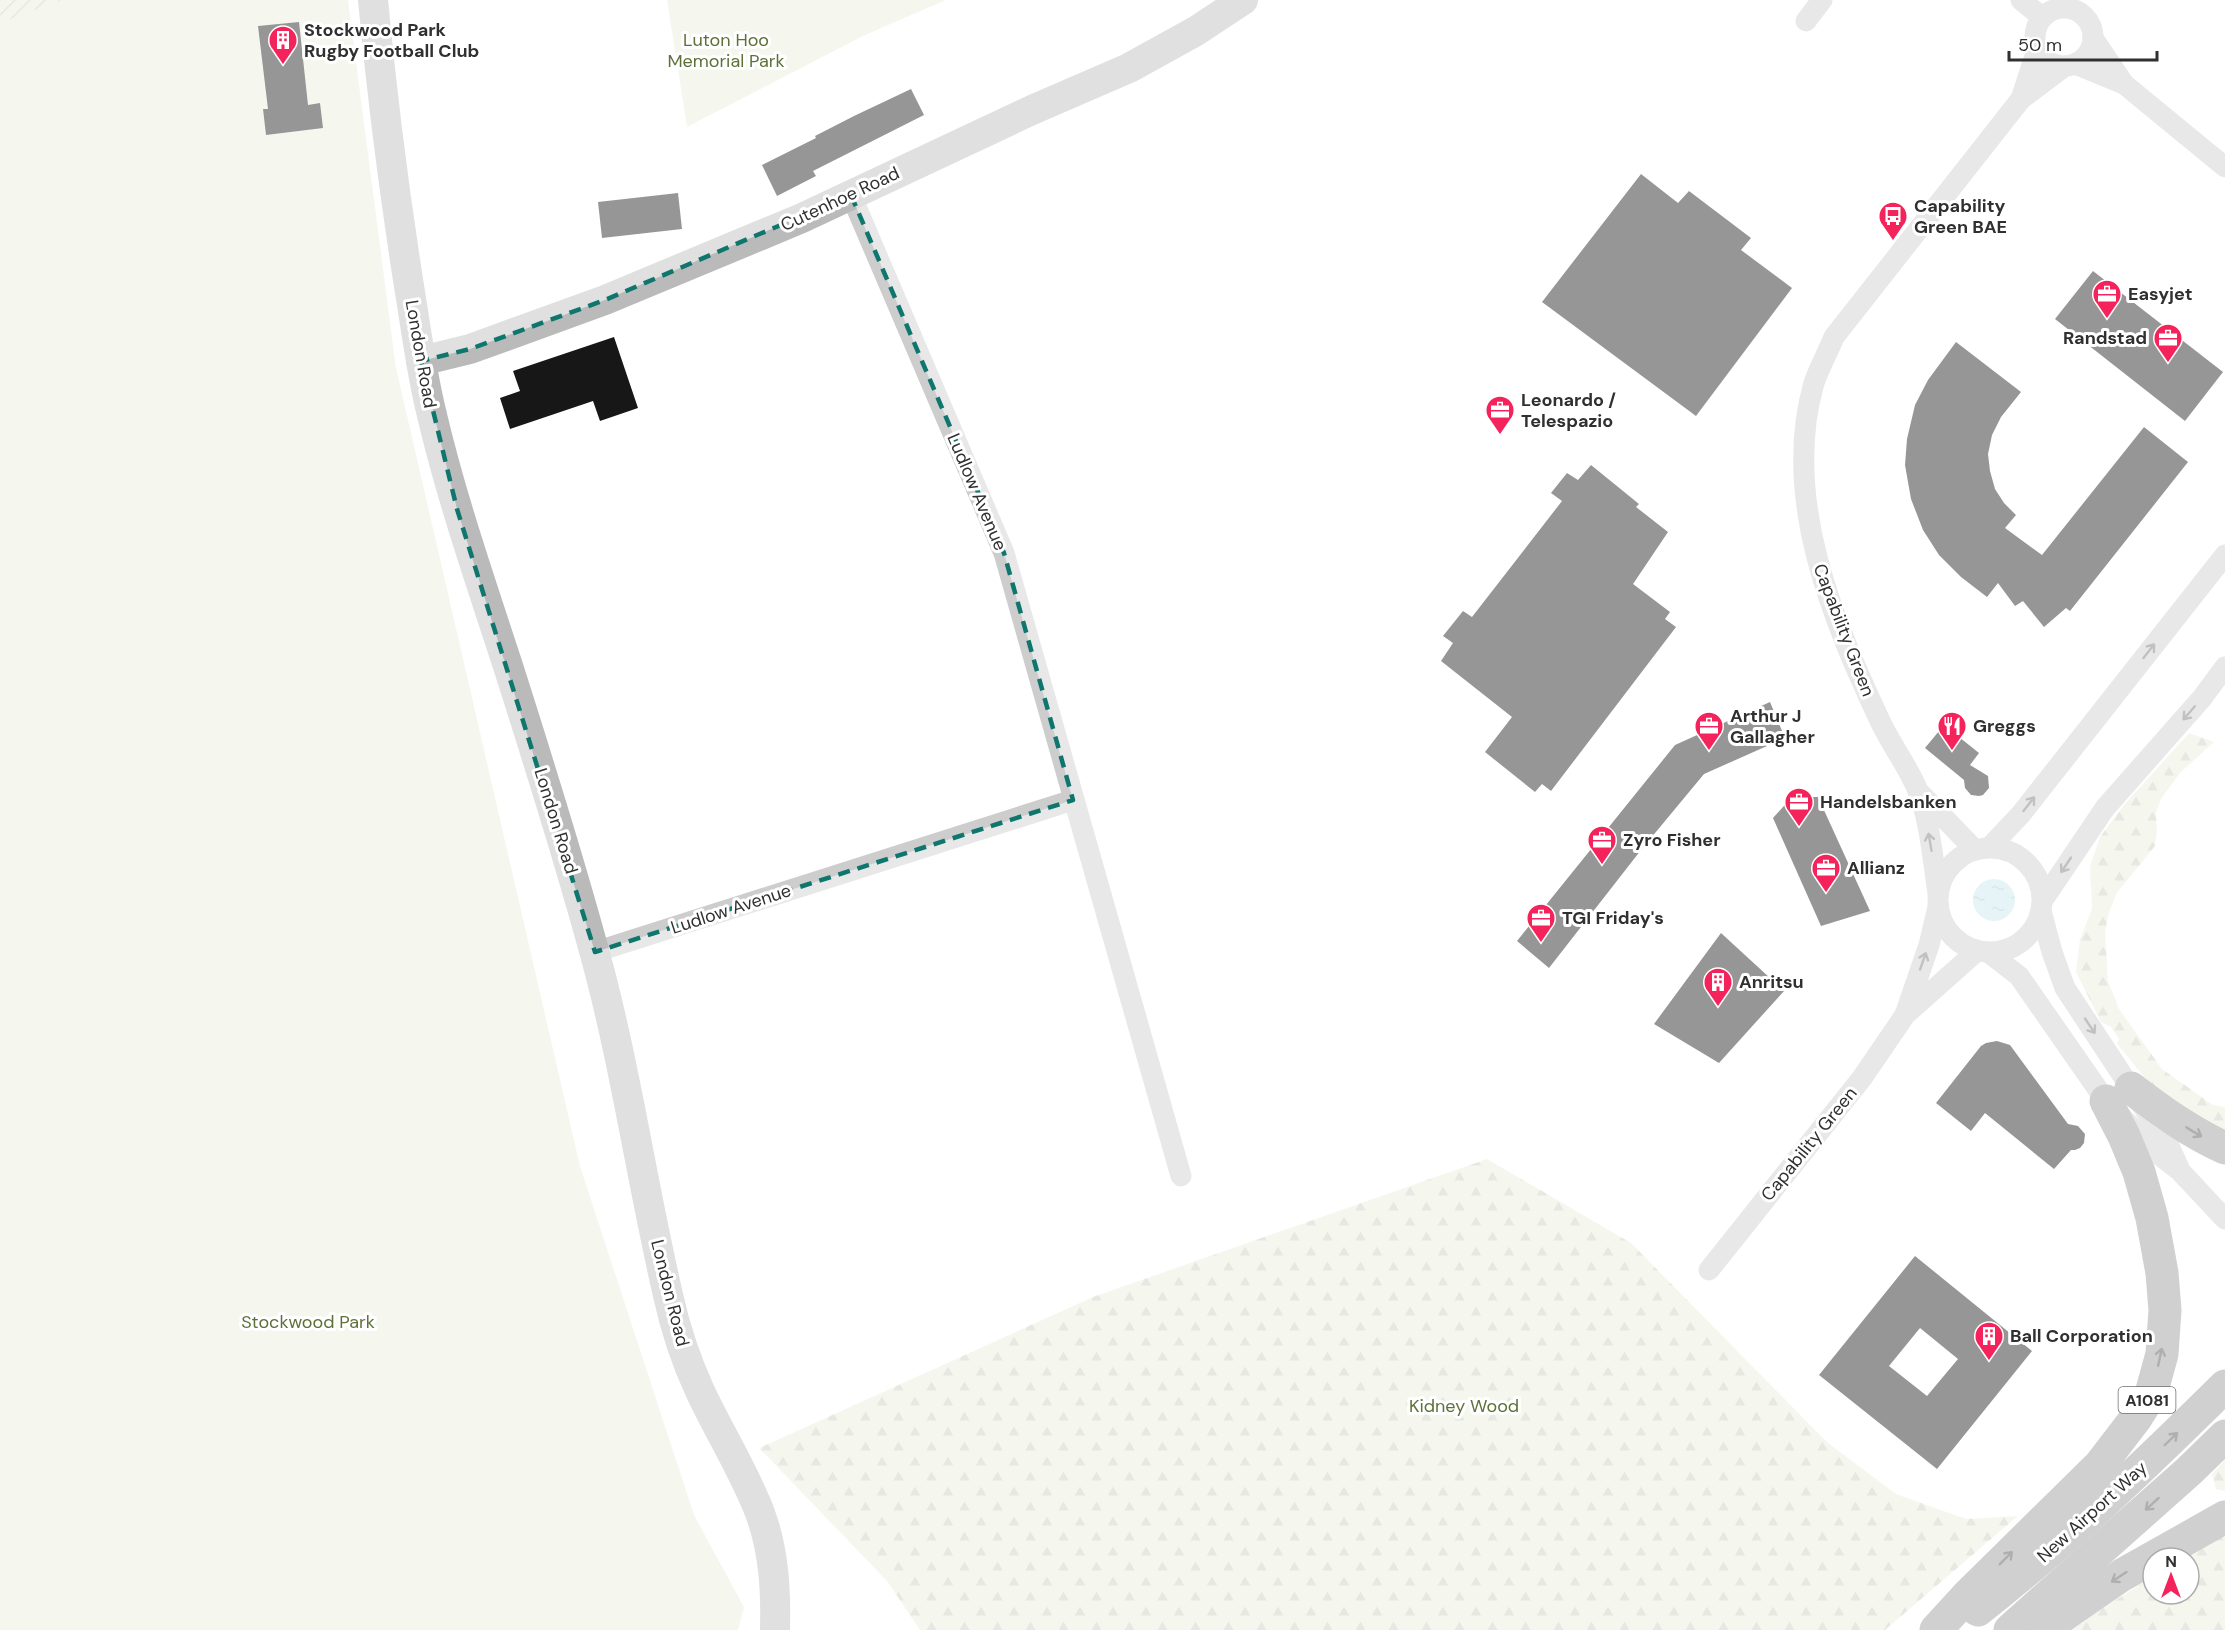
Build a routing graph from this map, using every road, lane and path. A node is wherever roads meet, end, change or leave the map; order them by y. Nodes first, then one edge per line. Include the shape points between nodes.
1 (373, 0) edge
2 (1242, 0) edge
3 (1822, 0) edge
4 (2020, 0) edge
5 (2042, 17) junction
6 (1806, 21) dead end
7 (2093, 38) junction
8 (2037, 50) junction
9 (2070, 65) junction
10 (2124, 84) junction
11 (2021, 99) junction
12 (2225, 167) edge
13 (851, 195) junction
14 (421, 361) junction
15 (2225, 555) edge
16 (2225, 667) edge
17 (1918, 791) junction
18 (1073, 800) junction
19 (1982, 848) junction
20 (1938, 900) junction
21 (2042, 905) junction
22 (595, 952) junction
23 (1982, 952) junction
24 (1905, 1015) junction
25 (2119, 1094) junction
26 (2225, 1148) edge
27 (2180, 1171) junction
28 (1181, 1176) dead end
29 (2225, 1219) edge
30 (1709, 1270) dead end
31 (2225, 1386) edge
32 (2225, 1436) edge
33 (2225, 1517) edge
34 (775, 1630) edge
35 (1936, 1630) edge
36 (1953, 1630) edge
37 (2010, 1630) edge
38 (2042, 1630) edge

1 - 14 street, London Road via 381,86
2 - 13 street, Cutenhoe Road via 1129,68
3 - 6 street
4 - 5 street
5 - 7 street via 2057,9 2074,10 2088,21
5 - 8 street via 2035,33
7 - 9 street via 2088,53
7 - 10 street
8 - 9 street via 2049,62
8 - 11 street
9 - 10 street
9 - 11 street
10 - 12 street
11 - 17 street, Capability Green via 1834,337 1815,382 1804,440 1810,530 1820,575 1881,723
13 - 14 street, Cutenhoe Road via 605,300 470,349
13 - 18 street, Ludlow Avenue via 1004,553
14 - 22 street, London Road via 457,509
19 -> 15 street via 2021,814
16 -> 21 street via 2105,808
17 - 19 street
20 -> 17 street, Capability Green
18 - 22 street, Ludlow Avenue
18 - 28 street, Ludlow Avenue
19 - 20 street via 1961,856 1950,866 1942,879
19 - 21 street via 2006,850 2021,857 2040,884
20 - 23 street via 1947,930 1956,940
24 -> 20 street via 1929,945
21 - 23 street via 2034,928 2022,941 2006,950
21 -> 25 street via 2065,988
22 - 34 street, London Road via 669,1298 700,1391 760,1515 774,1570
23 - 24 street
23 - 25 street via 2019,975
24 - 30 street, Capability Green via 1863,1078
25 -> 26 highway via 2161,1111
25 - 27 street via 2158,1154
25 - 27 street via 2169,1146
35 -> 25 highway, A1081 via 2100,1465 2151,1394 2163,1343 2162,1273 2152,1218 2124,1136
27 - 29 street
36 -> 31 highway, New Airport Way / A1081 via 2019,1578
32 -> 37 highway, New Airport Way
33 -> 38 highway via 2122,1575

